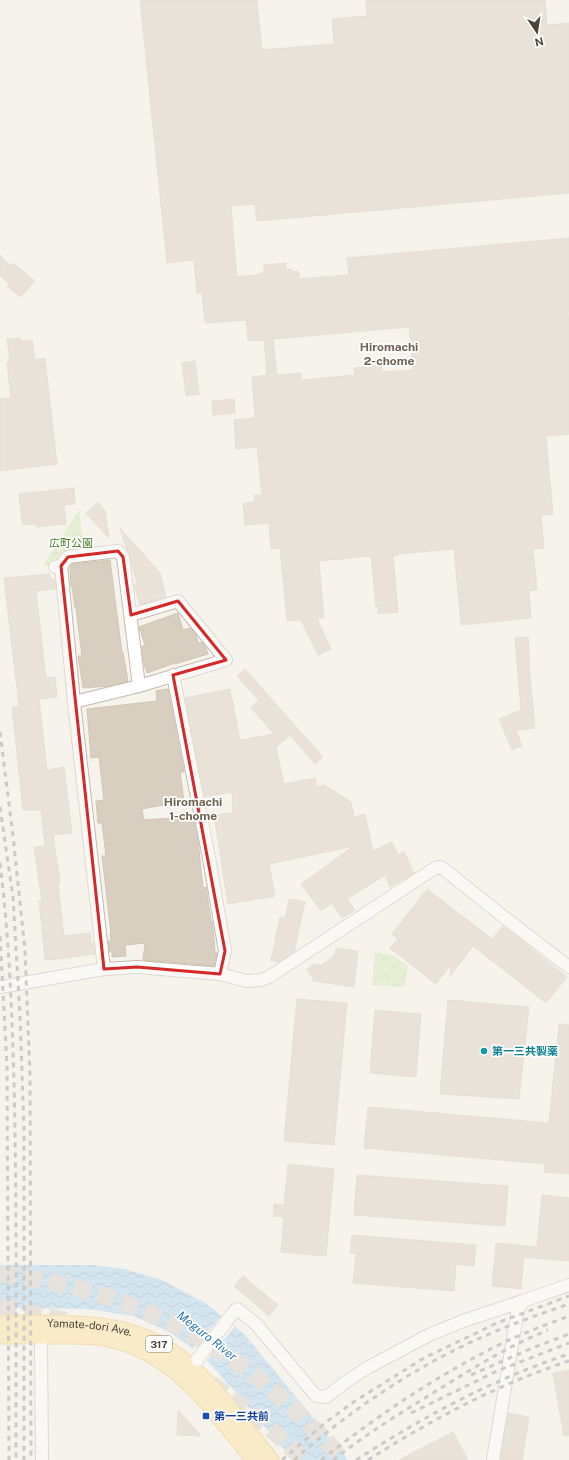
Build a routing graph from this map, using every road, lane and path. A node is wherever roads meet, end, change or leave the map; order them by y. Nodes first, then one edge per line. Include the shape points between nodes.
1 (131, 615) junction
2 (174, 675) junction
3 (140, 686) junction
4 (74, 702) junction
5 (569, 967) edge
6 (104, 970) junction
7 (220, 974) junction
8 (0, 987) edge
9 (569, 1285) edge
10 (523, 1302) junction
11 (0, 1324) edge
12 (0, 1336) edge
13 (41, 1336) junction
14 (194, 1363) junction
15 (42, 1460) edge
16 (254, 1460) edge
17 (271, 1460) edge
18 (493, 1460) edge

1 - 2 street via 178,601 226,660
1 - 3 street
1 - 4 street via 123,557 118,551 68,557 58,566
2 - 3 street
2 - 7 street via 225,951
3 - 4 street
4 - 6 street
5 - 7 street via 441,867 435,868 397,892 269,977 247,981
6 - 7 street via 137,967
6 - 8 street
9 - 10 street
10 - 14 street, bridge via 429,1335 367,1368 326,1397 316,1396 256,1324 237,1309
10 - 18 street via 518,1309
11 - 14 main road, Yamate-dori Ave. / 317 via 84,1324 127,1330
12 - 13 main road, Yamate-dori Ave. / 317
13 - 15 street
13 - 16 main road, Yamate-dori Ave. / 317 via 104,1338 125,1343 155,1357 170,1366 195,1390
14 - 17 main road, Yamate-dori Ave. / 317

